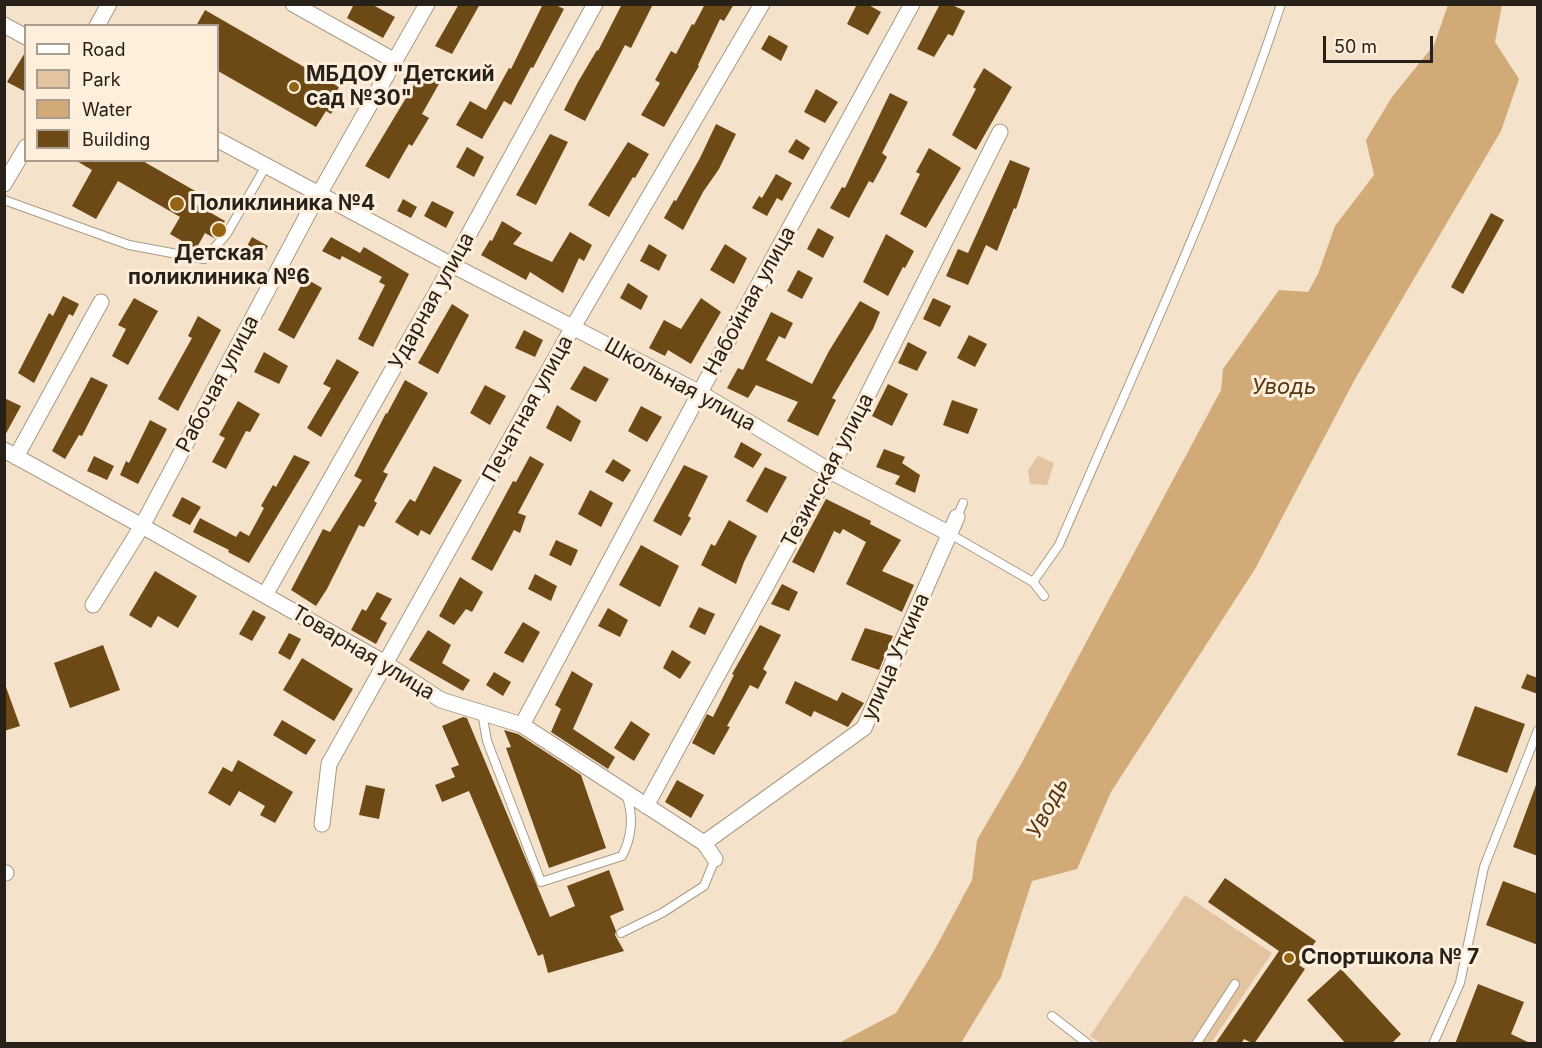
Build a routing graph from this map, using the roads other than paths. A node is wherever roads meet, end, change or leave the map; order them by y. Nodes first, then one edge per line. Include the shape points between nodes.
1 (110, 4) edge
2 (293, 4) edge
3 (427, 4) edge
4 (595, 4) edge
5 (762, 4) edge
6 (912, 4) edge
7 (1281, 4) edge
8 (98, 24) edge
9 (4, 26) edge
10 (24, 36) edge
11 (395, 62) junction
12 (1000, 132) dead end
13 (219, 141) edge
14 (24, 150) edge
15 (266, 166) junction
16 (4, 184) edge
17 (319, 195) junction
18 (4, 200) edge
19 (452, 265) junction
20 (101, 302) dead end
21 (573, 327) junction
22 (700, 393) junction
23 (10, 454) edge
24 (830, 471) junction
25 (960, 510) dead end
26 (142, 526) junction
27 (950, 534) junction
28 (1033, 582) junction
29 (265, 595) junction
30 (1044, 596) dead end
31 (93, 605) dead end
32 (385, 663) junction
33 (482, 713) junction
34 (522, 725) junction
35 (1538, 730) edge
36 (625, 792) junction
37 (646, 806) junction
38 (322, 824) dead end
39 (704, 843) junction
40 (715, 859) joint
41 (621, 933) dead end
42 (1235, 984) dead end
43 (1052, 1017) dead end
44 (1088, 1044) edge
45 (1196, 1044) edge
46 (1433, 1044) edge

1 - 8 street
2 - 11 street
3 - 11 street, Рабочая улица
4 - 19 street, Ударная улица
5 - 21 street, Печатная улица
6 - 22 street, Набойная улица
7 - 28 lane via 1254,87 1170,290 1059,545
9 - 10 street
11 - 17 street, Рабочая улица
12 - 24 street, Тезинская улица
13 - 15 street, Школьная улица
14 - 16 street
15 - 17 street, Школьная улица
15 - 18 lane via 226,235 204,259 129,245
17 - 19 street, Школьная улица
17 - 26 street, Рабочая улица
19 - 21 street, Школьная улица
19 - 29 street, Ударная улица
20 - 23 street
21 - 22 street, Школьная улица
21 - 32 street, Печатная улица
22 - 24 street, Школьная улица
22 - 34 street, Набойная улица
23 - 26 street, Товарная улица
24 - 27 street, Школьная улица
24 - 37 street, Тезинская улица
25 - 27 street, улица Уткина
26 - 29 street, Товарная улица
26 - 31 street, Рабочая улица
27 - 28 lane
27 - 39 street, улица Уткина via 864,728
28 - 30 lane
29 - 32 street, Товарная улица
32 - 33 street, Товарная улица via 441,700
32 - 38 street, Печатная улица via 329,764
33 - 34 street, Товарная улица
33 - 36 lane via 487,741 542,882 622,856 629,844 631,812
34 - 36 street, Товарная улица
35 - 46 lane via 1484,867 1460,983
36 - 37 street, Товарная улица
37 - 39 street, Товарная улица
39 - 40 street, Товарная улица
40 - 41 lane via 704,886
42 - 45 lane
43 - 44 lane

